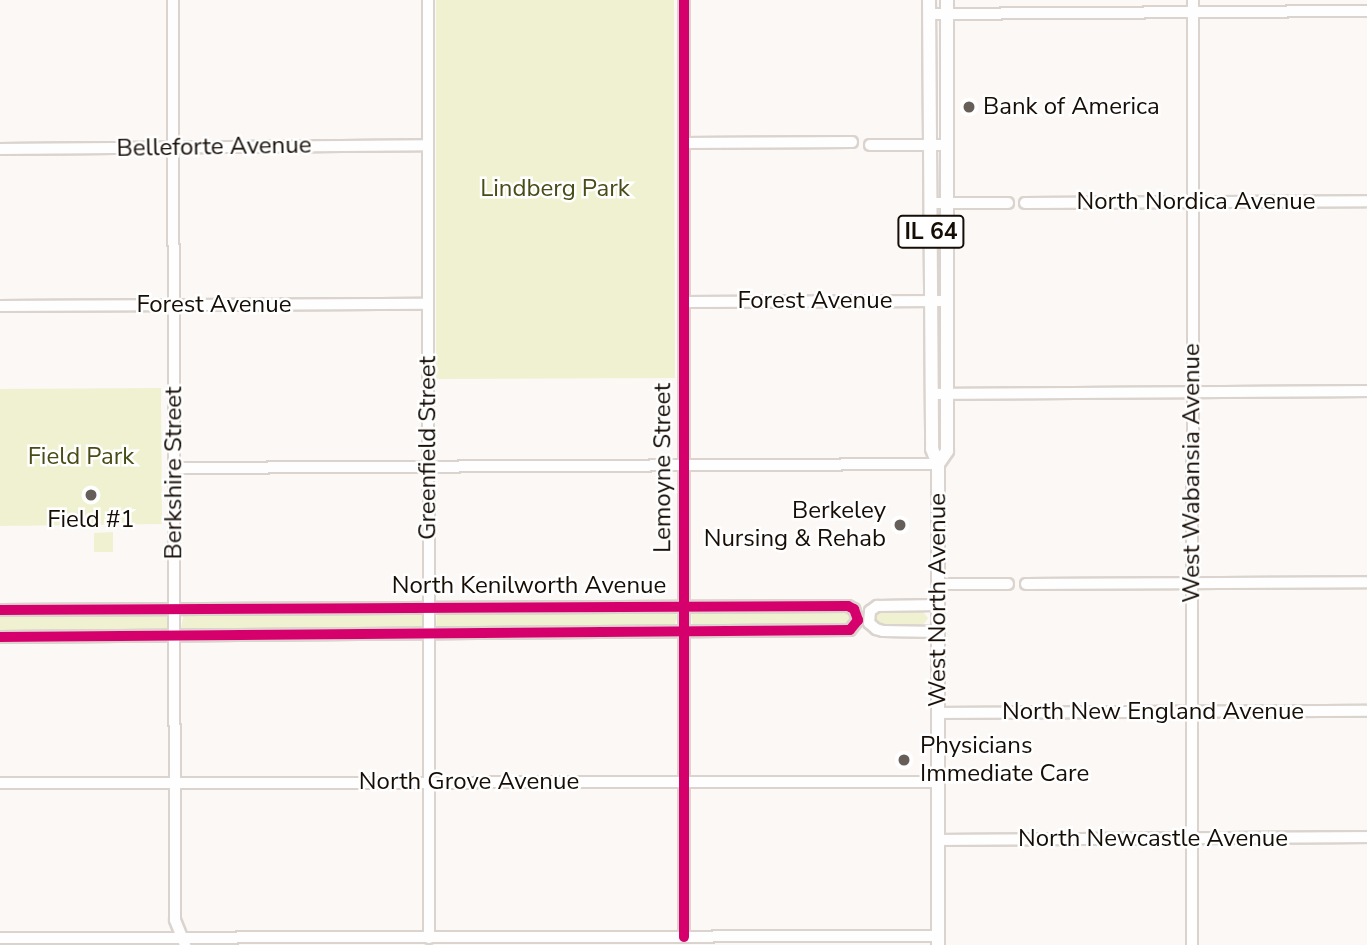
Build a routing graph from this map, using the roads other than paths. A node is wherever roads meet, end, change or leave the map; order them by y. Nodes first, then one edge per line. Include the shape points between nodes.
1 (173, 0) edge
2 (428, 0) edge
3 (684, 0) edge
4 (929, 0) edge
5 (947, 0) edge
6 (1193, 6) edge
7 (1367, 11) edge
8 (930, 14) junction
9 (947, 14) junction
10 (852, 142) dead end
11 (684, 143) junction
12 (427, 145) junction
13 (870, 145) dead end
14 (930, 145) junction
15 (947, 145) junction
16 (173, 148) junction
17 (0, 149) edge
18 (1367, 201) edge
19 (1193, 202) junction
20 (930, 203) junction
21 (947, 203) junction
22 (1008, 203) dead end
23 (1026, 203) dead end
24 (931, 301) junction
25 (947, 301) junction
26 (684, 302) junction
27 (427, 304) junction
28 (174, 305) junction
29 (0, 306) edge
30 (1367, 391) edge
31 (1192, 392) junction
32 (931, 394) junction
33 (947, 394) junction
34 (938, 464) junction
35 (684, 465) junction
36 (429, 466) junction
37 (174, 468) junction
38 (1367, 582) edge
39 (1192, 583) junction
40 (938, 584) junction
41 (1007, 584) dead end
42 (1026, 584) dead end
43 (938, 605) junction
44 (684, 606) junction
45 (429, 608) junction
46 (174, 609) junction
47 (0, 610) edge
48 (684, 632) junction
49 (938, 632) junction
50 (429, 634) junction
51 (174, 636) junction
52 (0, 637) edge
53 (1367, 710) edge
54 (1192, 711) junction
55 (938, 713) junction
56 (175, 782) junction
57 (430, 782) junction
58 (684, 782) junction
59 (939, 782) junction
60 (0, 783) edge
61 (1367, 837) edge
62 (1192, 838) junction
63 (939, 840) junction
64 (0, 938) edge
65 (429, 938) junction
66 (684, 940) edge
67 (183, 941) edge
68 (459, 941) edge
69 (938, 941) edge
70 (1192, 945) edge

1 - 16 street, Berkshire Street
2 - 12 street, Greenfield Street
3 - 11 street, Lemoyne Street
4 - 8 main road, West North Avenue / IL 64
5 - 9 main road, West North Avenue / IL 64
6 - 7 street
6 - 9 street
6 - 19 street, West Wabansia Avenue
8 - 9 street
8 - 14 main road, West North Avenue / IL 64
9 - 15 main road, West North Avenue / IL 64
10 - 11 street
11 - 26 street, Lemoyne Street
12 - 16 street, Belleforte Avenue
12 - 27 street, Greenfield Street
13 - 14 street
14 - 15 street
14 - 20 main road, West North Avenue / IL 64
15 - 21 main road, West North Avenue / IL 64
16 - 17 street, Belleforte Avenue
16 - 28 street, Berkshire Street
18 - 19 street, North Nordica Avenue
19 - 23 street, North Nordica Avenue
19 - 31 street, West Wabansia Avenue
20 - 21 street
20 - 24 main road, West North Avenue / IL 64
21 - 22 street
21 - 25 main road, West North Avenue / IL 64
24 - 25 street, Forest Avenue
24 - 26 street, Forest Avenue
24 - 32 main road, West North Avenue / IL 64
25 - 33 main road, West North Avenue / IL 64
26 - 35 street, Lemoyne Street
27 - 28 street, Forest Avenue
27 - 36 street, Greenfield Street
28 - 29 street, Forest Avenue
28 - 37 street, Berkshire Street
30 - 31 street
31 - 33 street
31 - 39 street, West Wabansia Avenue
32 - 33 street
32 - 34 main road, West North Avenue / IL 64 via 932,449
33 - 34 main road, West North Avenue / IL 64 via 947,451
34 - 35 street
34 - 40 main road, West North Avenue / IL 64
35 - 36 street
35 - 44 street, Lemoyne Street
36 - 37 street
36 - 45 street, Greenfield Street
37 - 46 street, Berkshire Street
38 - 39 street
39 - 42 street
39 - 54 street, West Wabansia Avenue
40 - 41 street
40 - 43 main road, West North Avenue / IL 64
43 - 49 main road, West North Avenue / IL 64
43 - 49 street via 877,606 870,611 869,623 883,631
44 - 45 street, North Kenilworth Avenue
44 - 48 street, Lemoyne Street
44 - 48 street, North Kenilworth Avenue via 848,606 858,620 850,630
45 - 46 street, North Kenilworth Avenue
45 - 50 street, Greenfield Street
46 - 47 street, North Kenilworth Avenue
46 - 51 street, Berkshire Street
48 - 50 street, North Kenilworth Avenue
48 - 58 street, Lemoyne Street
49 - 55 main road, West North Avenue / IL 64
50 - 51 street, North Kenilworth Avenue
50 - 57 street, Greenfield Street
51 - 52 street, North Kenilworth Avenue
51 - 56 street, Berkshire Street
53 - 54 street, North New England Avenue
54 - 55 street, North New England Avenue
54 - 62 street, West Wabansia Avenue
55 - 59 main road, West North Avenue / IL 64
56 - 57 street, North Grove Avenue
56 - 60 street, North Grove Avenue
56 - 67 street, Berkshire Street via 175,920
57 - 58 street, North Grove Avenue
57 - 65 street, Greenfield Street
58 - 59 street, North Grove Avenue
58 - 66 street, Lemoyne Street
59 - 63 main road, West North Avenue / IL 64
61 - 62 street, North Newcastle Avenue
62 - 63 street, North Newcastle Avenue
62 - 70 street, West Wabansia Avenue
63 - 69 main road, West North Avenue / IL 64
64 - 67 street
65 - 67 street
65 - 68 street
66 - 68 street
66 - 69 street

